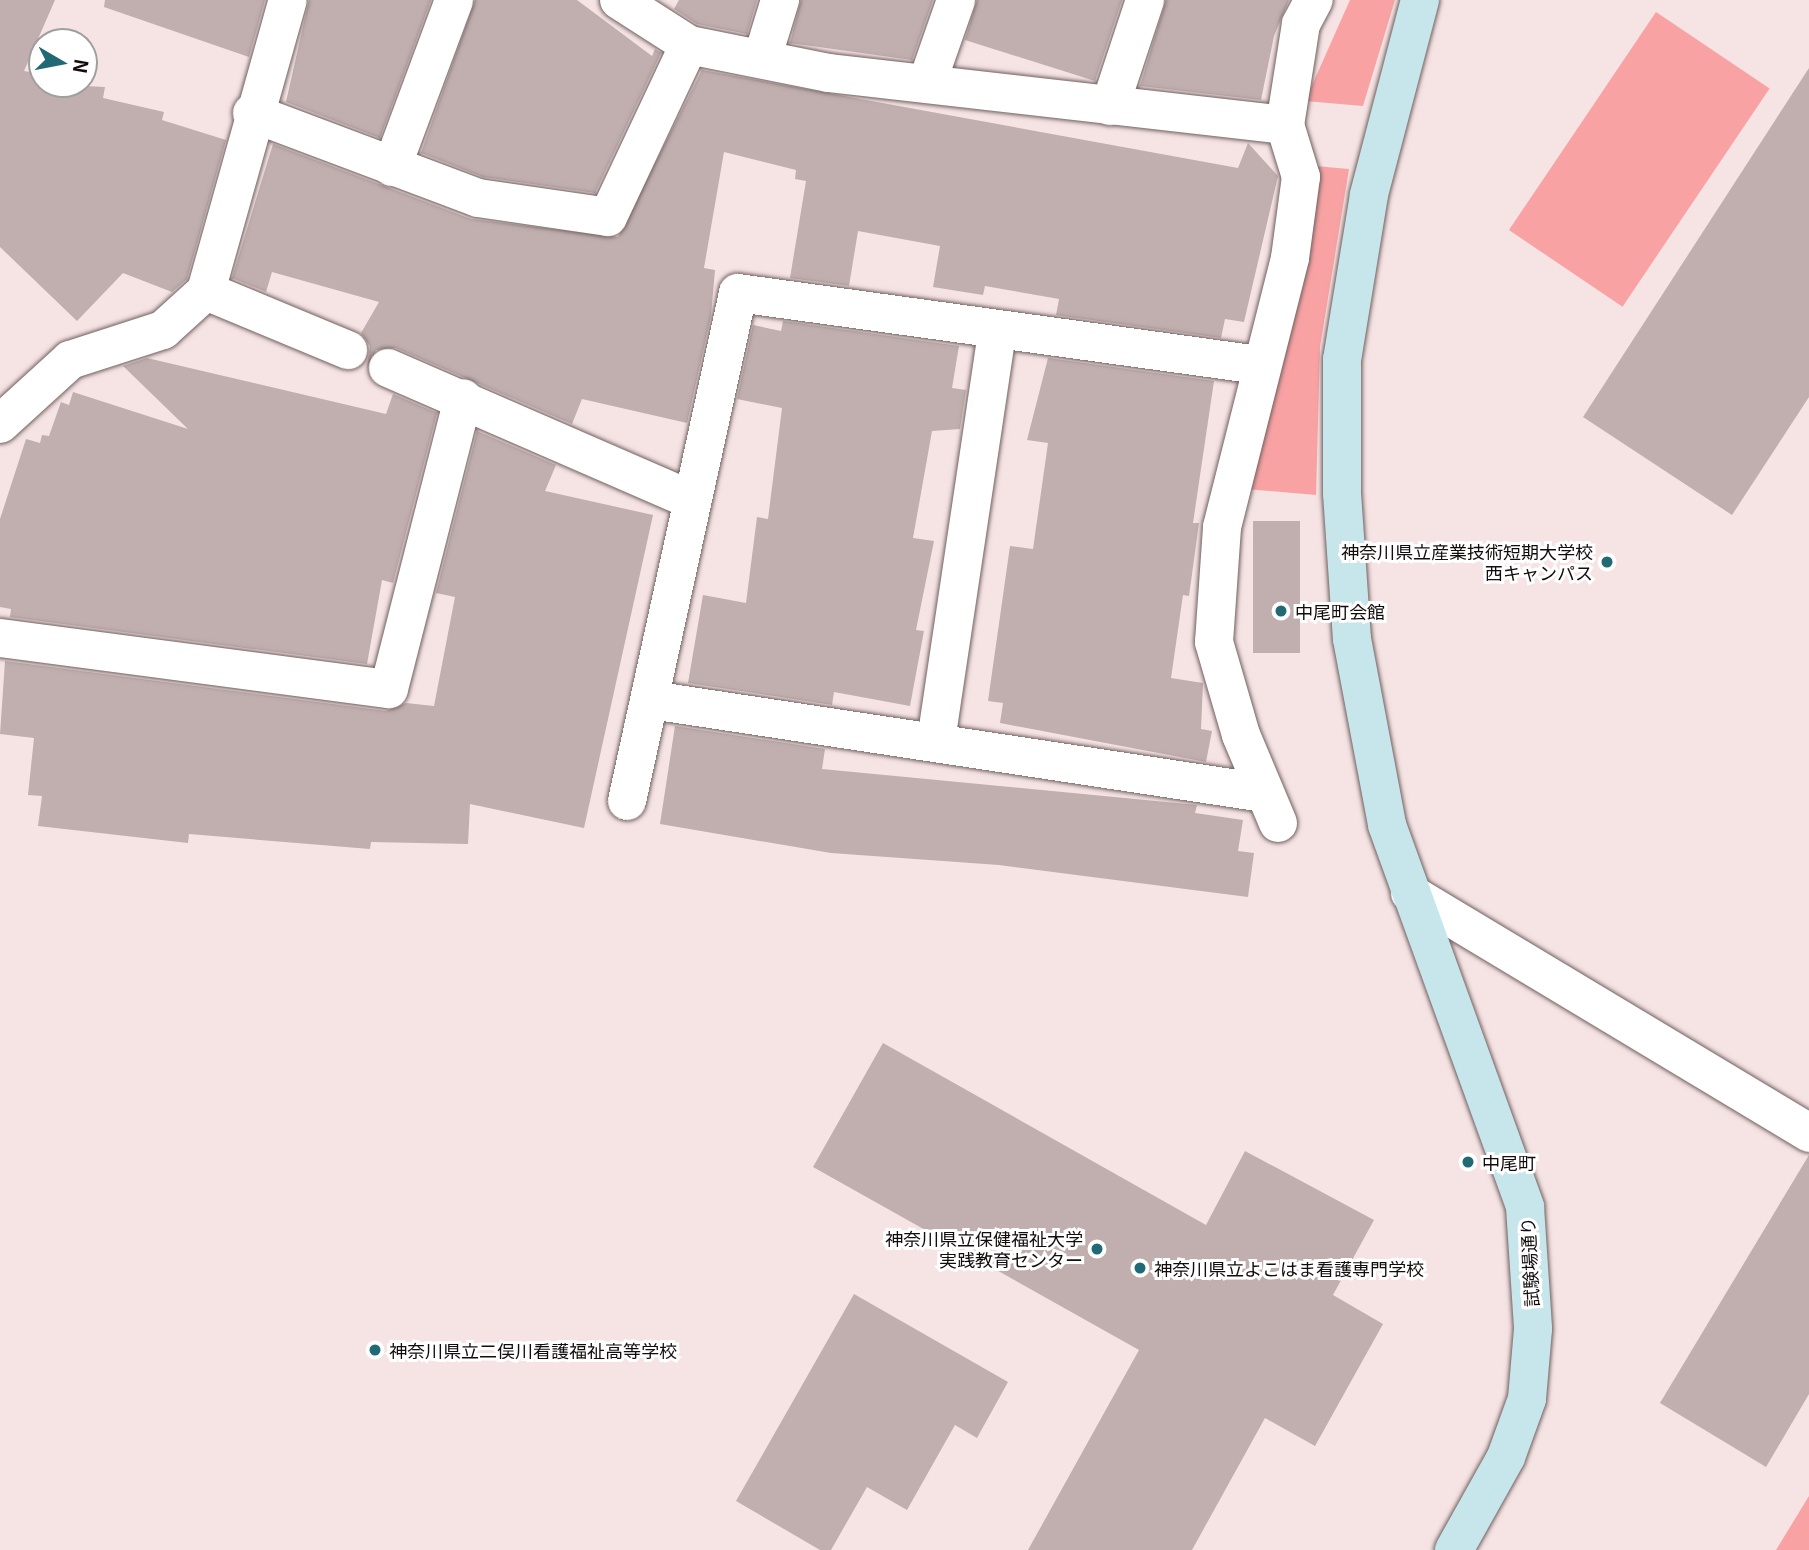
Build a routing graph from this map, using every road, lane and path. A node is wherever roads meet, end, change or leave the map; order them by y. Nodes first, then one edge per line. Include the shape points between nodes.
1 (288, 0) edge
2 (454, 0) edge
3 (619, 0) edge
4 (780, 0) edge
5 (956, 0) edge
6 (1145, 0) edge
7 (1314, 0) edge
8 (1420, 0) edge
9 (690, 45) junction
10 (762, 59) junction
11 (927, 83) junction
12 (1110, 106) junction
13 (252, 113) junction
14 (1285, 125) junction
15 (392, 167) junction
16 (206, 291) junction
17 (997, 331) junction
18 (348, 350) dead end
19 (1259, 365) junction
20 (388, 368) dead end
21 (463, 398) junction
22 (0, 424) edge
23 (691, 500) junction
24 (0, 638) edge
25 (651, 700) junction
26 (936, 741) junction
27 (628, 801) dead end
28 (1410, 893) junction
29 (1809, 1133) edge
30 (1454, 1550) edge

1 - 13 street
2 - 15 street
3 - 9 street
4 - 10 street
5 - 11 street
6 - 12 street
7 - 14 street via 1301,24
8 - 28 street, 試験場通り via 1369,195 1342,359 1342,493 1352,639 1387,825
9 - 10 street
9 - 15 street via 608,218 478,198
10 - 11 street
11 - 12 street
12 - 14 street
13 - 15 street
13 - 16 street
14 - 19 street via 1301,177 1290,258
16 - 18 street
16 - 22 street via 163,330 70,360
17 - 19 street
17 - 23 street via 738,293
17 - 26 street
19 - 26 street via 1222,527 1214,642 1270,808
20 - 21 street
21 - 23 street
21 - 24 street via 389,689
23 - 25 street
25 - 26 street
25 - 27 street
28 - 29 street
28 - 30 street, 試験場通り via 1525,1207 1532,1329 1527,1399 1506,1457

